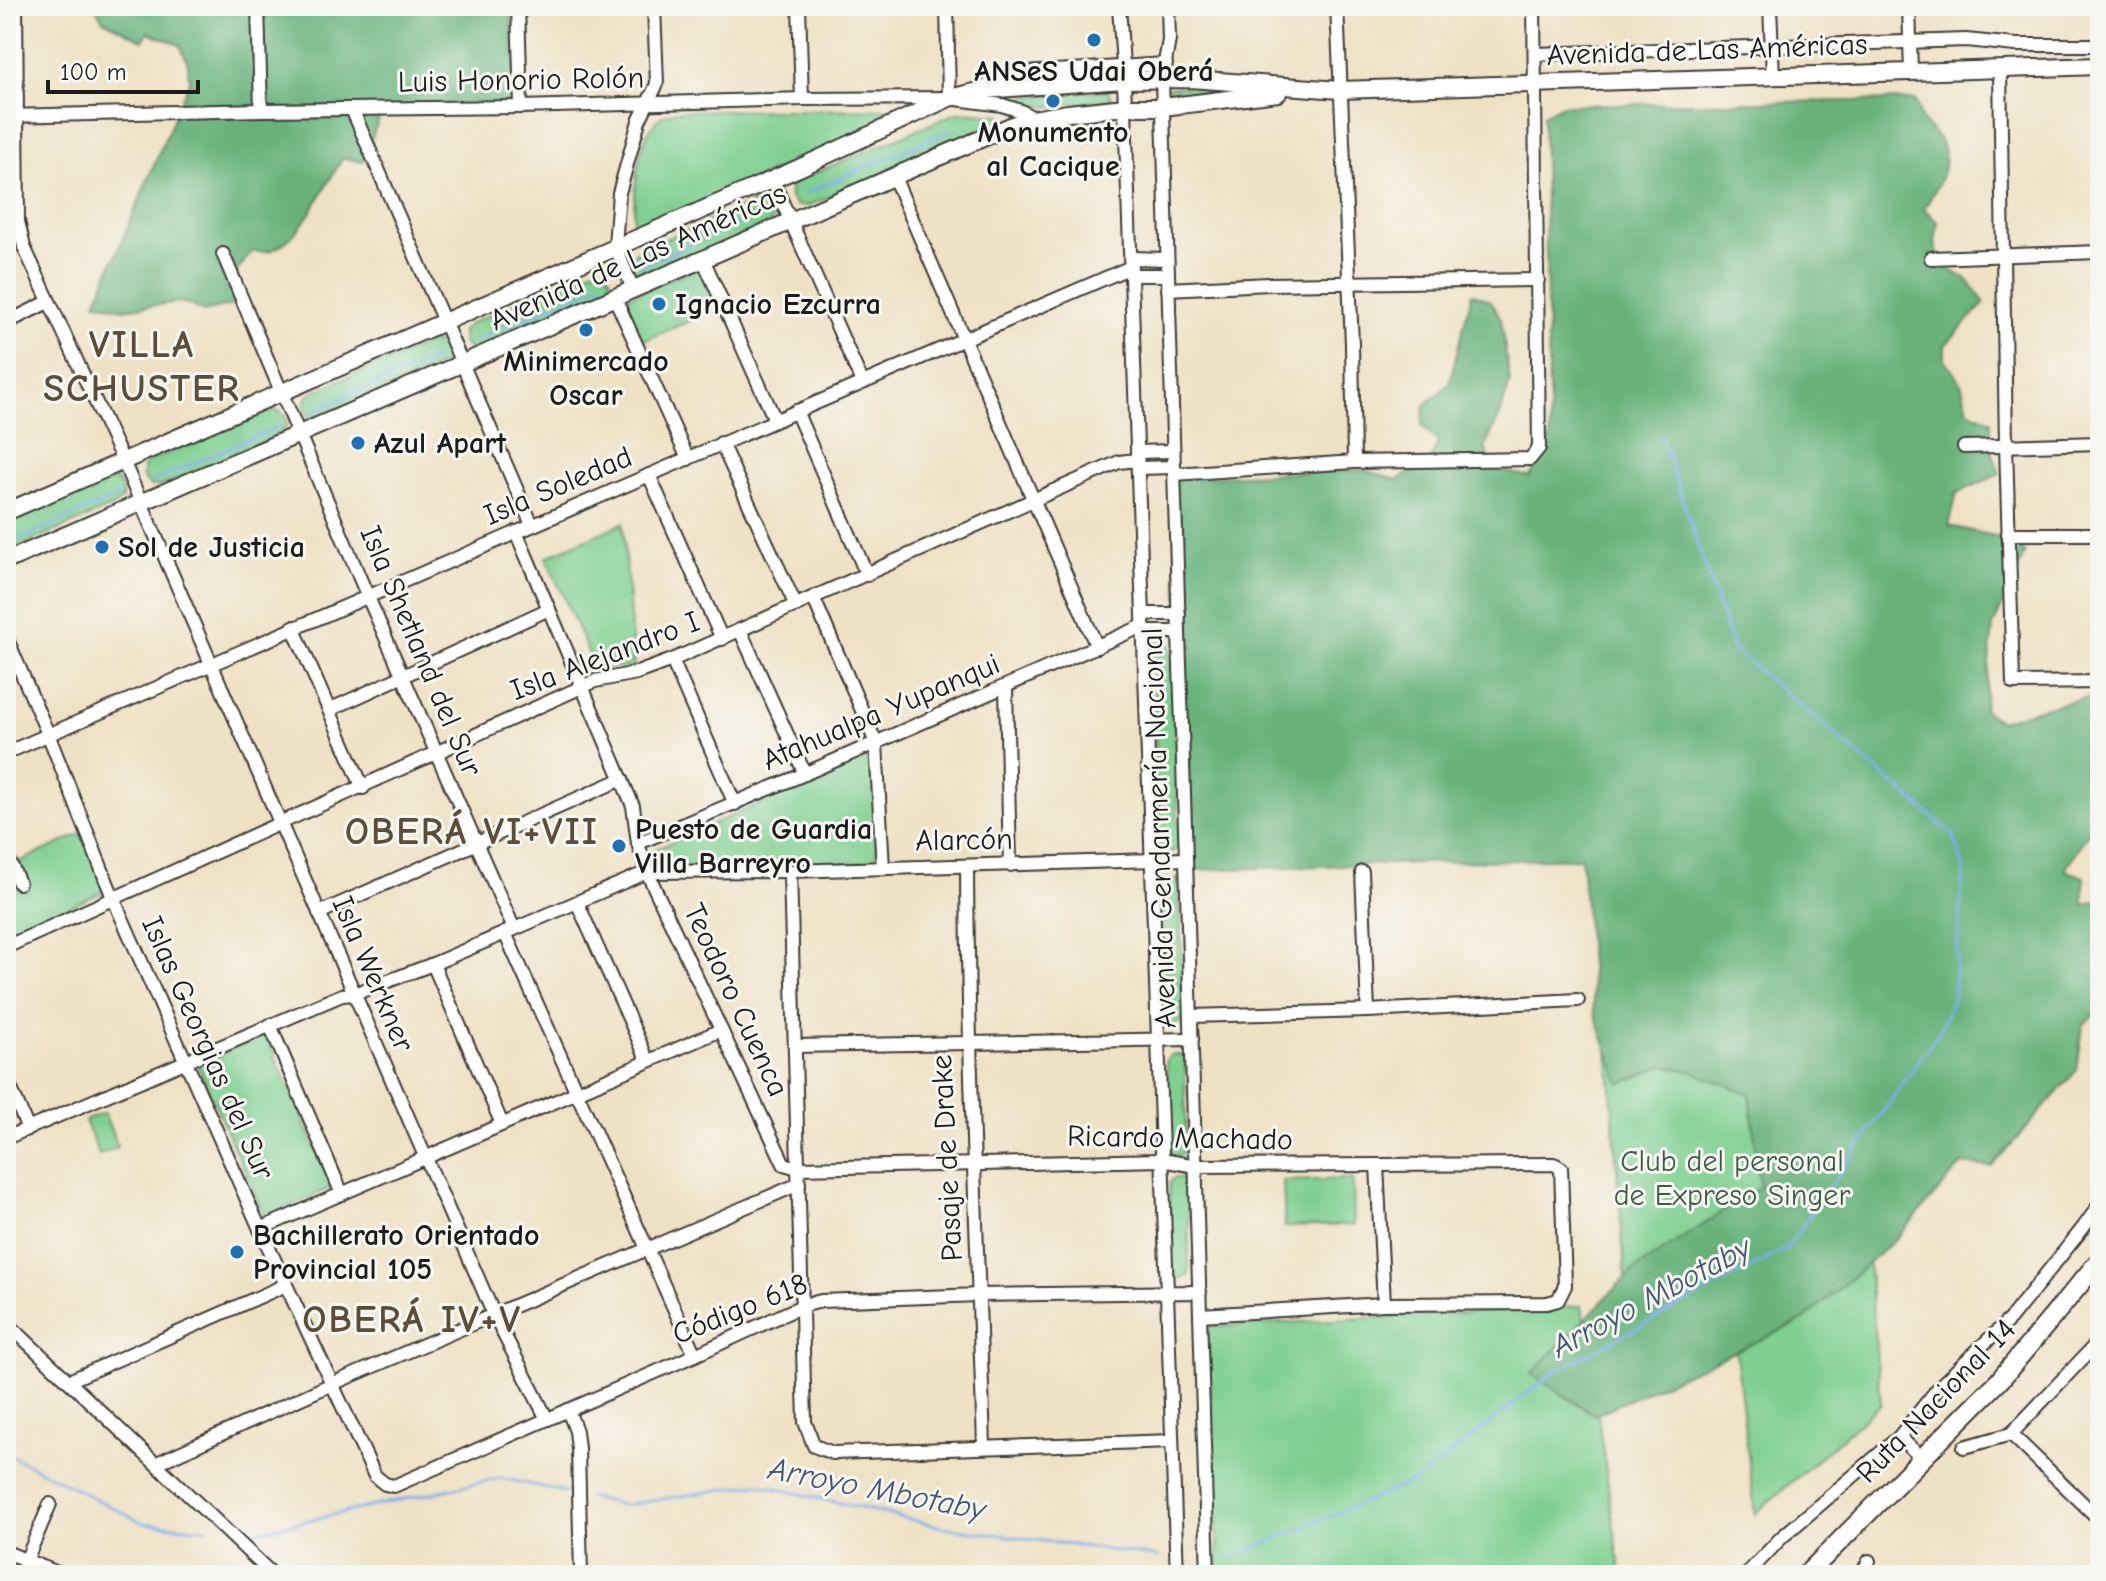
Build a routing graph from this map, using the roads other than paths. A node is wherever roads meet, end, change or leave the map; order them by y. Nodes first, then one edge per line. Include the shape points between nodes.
1 (16, 6) edge
2 (258, 6) edge
3 (518, 6) edge
4 (654, 6) edge
5 (799, 6) edge
6 (947, 6) edge
7 (1119, 6) edge
8 (1168, 6) edge
9 (1337, 6) edge
10 (1534, 6) edge
11 (1770, 6) edge
12 (1909, 6) edge
13 (1910, 42) junction
14 (2100, 45) edge
15 (1772, 46) junction
16 (1536, 54) junction
17 (2100, 66) edge
18 (2000, 69) junction
19 (1164, 72) junction
20 (1911, 72) junction
21 (1123, 73) junction
22 (1773, 77) junction
23 (1536, 82) junction
24 (1315, 89) junction
25 (983, 90) junction
26 (1340, 90) junction
27 (949, 98) junction
28 (802, 99) junction
29 (969, 101) junction
30 (649, 103) junction
31 (521, 107) junction
32 (1125, 107) junction
33 (1163, 107) junction
34 (352, 109) junction
35 (261, 110) junction
36 (12, 116) edge
37 (1033, 118) junction
38 (894, 177) junction
39 (772, 179) junction
40 (790, 221) junction
41 (615, 246) junction
42 (2100, 252) edge
43 (223, 254) dead end
44 (2002, 257) junction
45 (1931, 258) dead end
46 (703, 259) junction
47 (1167, 259) junction
48 (1131, 267) junction
49 (1168, 275) junction
50 (1538, 280) junction
51 (1350, 283) junction
52 (633, 289) junction
53 (1168, 289) junction
54 (615, 298) junction
55 (48, 302) junction
56 (6, 323) edge
57 (443, 323) junction
58 (963, 339) junction
59 (462, 364) junction
60 (862, 382) junction
61 (283, 392) junction
62 (796, 411) junction
63 (775, 420) junction
64 (301, 435) junction
65 (721, 443) junction
66 (2100, 443) edge
67 (2006, 445) junction
68 (1964, 447) dead end
69 (1173, 451) junction
70 (688, 459) junction
71 (1137, 460) junction
72 (123, 461) junction
73 (1348, 463) junction
74 (1174, 470) junction
75 (649, 475) junction
76 (140, 501) junction
77 (1034, 501) junction
78 (6, 512) edge
79 (532, 525) junction
80 (516, 532) junction
81 (2008, 534) junction
82 (2100, 534) edge
83 (6, 561) edge
84 (867, 575) junction
85 (367, 595) junction
86 (814, 599) junction
87 (796, 606) junction
88 (549, 609) junction
89 (1179, 614) junction
90 (1143, 624) junction
91 (293, 627) junction
92 (740, 630) junction
93 (1179, 632) junction
94 (6, 637) edge
95 (722, 639) junction
96 (1097, 647) junction
97 (672, 660) junction
98 (211, 662) junction
99 (402, 676) junction
100 (2100, 682) edge
101 (1006, 687) junction
102 (583, 688) junction
103 (329, 710) junction
104 (48, 734) junction
105 (876, 743) junction
106 (6, 753) edge
107 (436, 753) junction
108 (805, 774) junction
109 (622, 779) junction
110 (363, 788) junction
111 (735, 804) junction
112 (281, 825) junction
113 (638, 843) junction
114 (477, 845) junction
115 (6, 854) edge
116 (1186, 859) junction
117 (1151, 861) junction
118 (1010, 865) junction
119 (967, 866) junction
120 (883, 868) junction
121 (790, 871) junction
122 (647, 872) junction
123 (1362, 872) dead end
124 (19, 883) dead end
125 (114, 900) junction
126 (577, 902) junction
127 (319, 913) junction
128 (510, 931) junction
129 (6, 947) edge
130 (433, 964) junction
131 (354, 994) junction
132 (1578, 1000) dead end
133 (1368, 1011) junction
134 (1191, 1016) junction
135 (270, 1025) junction
136 (721, 1030) junction
137 (1157, 1039) junction
138 (1192, 1039) junction
139 (968, 1042) junction
140 (795, 1046) junction
141 (187, 1061) junction
142 (648, 1061) junction
143 (6, 1077) edge
144 (575, 1093) junction
145 (502, 1124) junction
146 (28, 1129) junction
147 (6, 1138) edge
148 (424, 1158) junction
149 (1162, 1160) junction
150 (975, 1164) junction
151 (1377, 1165) junction
152 (1196, 1166) junction
153 (798, 1168) junction
154 (799, 1184) junction
155 (342, 1194) junction
156 (2100, 1204) edge
157 (260, 1229) junction
158 (647, 1250) junction
159 (2100, 1260) edge
160 (286, 1285) junction
161 (1167, 1291) junction
162 (1200, 1292) junction
163 (979, 1295) junction
164 (1384, 1304) junction
165 (802, 1306) junction
166 (494, 1315) junction
167 (1200, 1315) junction
168 (7, 1327) edge
169 (2100, 1340) edge
170 (695, 1355) junction
171 (69, 1381) junction
172 (332, 1384) junction
173 (568, 1410) junction
174 (547, 1419) junction
175 (2011, 1434) junction
176 (1899, 1437) junction
177 (1172, 1441) junction
178 (984, 1447) junction
179 (1964, 1447) dead end
180 (1922, 1458) junction
181 (157, 1463) junction
182 (375, 1476) joint
183 (50, 1504) dead end
184 (2100, 1520) edge
185 (6, 1552) edge
186 (27, 1560) junction
187 (1869, 1561) dead end
188 (20, 1575) edge
189 (62, 1575) edge
190 (273, 1575) edge
191 (581, 1575) edge
192 (1177, 1575) edge
193 (1208, 1575) edge
194 (1746, 1575) edge
195 (1806, 1575) edge
196 (1861, 1575) edge

1 - 36 street, Isla Werkner
2 - 35 street
3 - 31 street
4 - 30 street via 657,84
5 - 28 street
6 - 27 street
7 - 21 street, Avenida Gendarmería Nacional
8 - 19 street, Avenida Gendarmería Nacional
9 - 26 street
10 - 16 street
11 - 15 street
12 - 13 street
13 - 14 street
13 - 15 street
13 - 20 street
15 - 16 street
15 - 22 street
16 - 23 street
17 - 18 main road, Avenida de Las Américas
18 - 20 main road, Avenida de Las Américas
18 - 44 street
19 - 21 main road, Avenida de Las Américas
19 - 24 main road, Avenida de Las Américas
19 - 33 street, Avenida Gendarmería Nacional
20 - 22 main road, Avenida de Las Américas
21 - 25 main road, Avenida de Las Américas
21 - 32 street, Avenida Gendarmería Nacional
22 - 23 main road, Avenida de Las Américas
23 - 26 main road, Avenida de Las Américas
23 - 50 street
24 - 26 main road, Avenida de Las Américas
24 - 33 main road, Avenida de Las Américas
25 - 27 main road, Avenida de Las Américas
25 - 29 street
26 - 51 street
27 - 28 street, Luis Honorio Rolón
27 - 29 street, Luis Honorio Rolón
27 - 39 main road, Avenida de Las Américas
28 - 30 street, Luis Honorio Rolón
29 - 37 street, Luis Honorio Rolón via 1002,105
30 - 31 street, Luis Honorio Rolón
30 - 41 street via 624,171
31 - 34 street, Luis Honorio Rolón
32 - 33 main road, Avenida de Las Américas
32 - 37 main road, Avenida de Las Américas
32 - 48 street, Avenida Gendarmería Nacional
33 - 47 street, Avenida Gendarmería Nacional
34 - 35 street, Luis Honorio Rolón
34 - 57 street
35 - 36 street, Luis Honorio Rolón
36 - 55 street, Isla Werkner via 18,221
37 - 38 main road, Avenida de Las Américas
38 - 40 main road, Avenida de Las Américas
38 - 58 street
39 - 40 street
39 - 41 main road, Avenida de Las Américas
40 - 46 main road, Avenida de Las Américas
40 - 60 street
41 - 52 street
41 - 57 main road, Avenida de Las Américas
42 - 44 street
43 - 61 street, Isla Shetland del Sur
44 - 45 street
44 - 67 street
46 - 52 main road, Avenida de Las Américas
46 - 63 street
47 - 48 street
47 - 49 street, Avenida Gendarmería Nacional
48 - 49 street
48 - 58 street, Isla Soledad
48 - 71 street, Avenida Gendarmería Nacional
49 - 53 street, Avenida Gendarmería Nacional
50 - 51 street
50 - 73 street via 1541,435 1530,459
51 - 53 street
51 - 73 street
52 - 54 main road, Avenida de Las Américas
53 - 69 street, Avenida Gendarmería Nacional
54 - 59 main road, Avenida de Las Américas
54 - 70 street
55 - 56 street
55 - 72 street, Isla Werkner
57 - 59 street
57 - 61 main road, Avenida de Las Américas
58 - 60 street, Isla Soledad
58 - 77 street
59 - 64 main road, Avenida de Las Américas
59 - 79 street
60 - 62 street, Isla Soledad
61 - 64 street, Isla Shetland del Sur
61 - 72 main road, Avenida de Las Américas
62 - 63 street, Isla Soledad
62 - 84 street
63 - 65 street, Isla Soledad
64 - 76 main road, Avenida de Las Américas
64 - 85 street, Isla Shetland del Sur
65 - 70 street, Isla Soledad
65 - 87 street
66 - 67 street
67 - 68 street
67 - 81 street
69 - 71 street
69 - 74 street, Avenida Gendarmería Nacional
70 - 75 street, Isla Soledad
71 - 74 street
71 - 77 street, Isla Alejandro I via 1119,462
71 - 90 street, Avenida Gendarmería Nacional
72 - 76 street, Isla Werkner
72 - 78 main road, Avenida de Las Américas
73 - 74 street
74 - 89 street, Avenida Gendarmería Nacional
75 - 79 street, Isla Soledad
75 - 95 street
76 - 83 main road, Avenida de Las Américas
76 - 98 street, Isla Werkner
77 - 84 street, Isla Alejandro I
77 - 96 street
79 - 80 street, Isla Soledad
80 - 85 street, Isla Soledad
80 - 88 street, Teodoro Cuenca
81 - 82 street
81 - 100 street via 2013,683
84 - 86 street, Isla Alejandro I
85 - 91 street, Isla Soledad
85 - 99 street, Isla Shetland del Sur
86 - 87 street, Isla Alejandro I
86 - 105 street
87 - 92 street, Isla Alejandro I
88 - 99 street
88 - 102 street, Teodoro Cuenca
89 - 90 street
89 - 93 street, Avenida Gendarmería Nacional
90 - 93 street
90 - 96 street, Atahualpa Yupanqui
90 - 117 street, Avenida Gendarmería Nacional
91 - 98 street, Isla Soledad
91 - 103 street
92 - 95 street, Isla Alejandro I
92 - 108 street
93 - 116 street, Avenida Gendarmería Nacional
94 - 104 street, Islas Georgias del Sur
95 - 97 street, Isla Alejandro I
96 - 101 street, Atahualpa Yupanqui
97 - 102 street, Isla Alejandro I
97 - 111 street
98 - 104 street, Isla Soledad
98 - 112 street, Isla Werkner
99 - 103 street
99 - 107 street, Isla Shetland del Sur
101 - 105 street, Atahualpa Yupanqui
101 - 118 street
102 - 107 street, Isla Alejandro I
102 - 109 street, Teodoro Cuenca
103 - 110 street
104 - 106 street, Isla Soledad
104 - 125 street, Islas Georgias del Sur
105 - 108 street, Atahualpa Yupanqui
105 - 120 street
107 - 110 street, Isla Alejandro I
107 - 114 street, Isla Shetland del Sur
108 - 111 street, Atahualpa Yupanqui
109 - 113 street, Teodoro Cuenca via 633,806
109 - 114 street
110 - 112 street, Isla Alejandro I
111 - 113 street, Atahualpa Yupanqui
112 - 125 street, Isla Alejandro I
112 - 127 street, Isla Werkner
113 - 122 street, Teodoro Cuenca
114 - 127 street
114 - 128 street, Isla Shetland del Sur
115 - 124 street
116 - 117 street, Alarcón
116 - 134 street, Avenida Gendarmería Nacional
117 - 118 street, Alarcón
117 - 137 street, Avenida Gendarmería Nacional
118 - 119 street, Alarcón
119 - 120 street, Alarcón
119 - 139 street, Pasaje de Drake
120 - 121 street, Alarcón
121 - 122 street, Alarcón
121 - 140 street
122 - 126 street
122 - 136 street, Teodoro Cuenca
123 - 133 street
125 - 129 street, Isla Alejandro I
125 - 141 street, Islas Georgias del Sur
126 - 128 street
126 - 142 street
127 - 131 street, Isla Werkner
128 - 130 street
128 - 144 street, Isla Shetland del Sur
130 - 131 street
130 - 145 street
131 - 135 street
131 - 148 street, Isla Werkner
132 - 133 street
133 - 134 street
134 - 138 street, Avenida Gendarmería Nacional
135 - 141 street
135 - 155 street
136 - 142 street
136 - 153 street, Teodoro Cuenca via 784,1164
137 - 138 street
137 - 139 street
137 - 149 street, Avenida Gendarmería Nacional
138 - 152 street, Avenida Gendarmería Nacional
139 - 140 street
139 - 150 street, Pasaje de Drake
140 - 153 street
141 - 146 street
141 - 157 street, Islas Georgias del Sur
142 - 144 street
143 - 146 street
144 - 145 street
144 - 158 street, Isla Shetland del Sur
145 - 148 street
146 - 147 street
148 - 155 street
148 - 166 street, Isla Werkner
149 - 150 street, Ricardo Machado
149 - 152 street, Ricardo Machado
149 - 161 street, Avenida Gendarmería Nacional
150 - 153 street, Ricardo Machado
150 - 163 street, Pasaje de Drake
151 - 152 street, Ricardo Machado
151 - 164 street
151 - 164 street, Ricardo Machado via 1561,1168 1565,1286 1558,1300
152 - 162 street, Avenida Gendarmería Nacional
153 - 154 street
154 - 158 street
154 - 165 street
155 - 157 street
156 - 176 street via 2010,1319 1940,1386
157 - 160 street, Islas Georgias del Sur
158 - 166 street
158 - 170 street, Isla Shetland del Sur
159 - 180 highway, Ruta Nacional 14 via 1999,1381
160 - 171 street
160 - 172 street, Islas Georgias del Sur
161 - 162 street, Código 618
161 - 163 street, Código 618
161 - 177 street, Avenida Gendarmería Nacional
162 - 167 street, Avenida Gendarmería Nacional
163 - 165 street, Código 618
163 - 178 street, Pasaje de Drake
164 - 167 street
165 - 170 street, Código 618
165 - 178 street via 805,1422 814,1446 833,1453
166 - 172 street
166 - 174 street, Isla Werkner
167 - 193 street, Avenida Gendarmería Nacional
168 - 171 street
169 - 175 street
170 - 173 street, Código 618
171 - 181 street
172 - 181 street
172 - 182 street, Islas Georgias del Sur
173 - 174 street, Código 618
173 - 191 street via 578,1449
174 - 182 street, Código 618 via 394,1486
175 - 179 street
175 - 184 street
176 - 180 street
176 - 194 street via 1782,1537
177 - 178 street
177 - 192 street, Avenida Gendarmería Nacional
180 - 195 highway, Ruta Nacional 14
181 - 190 street
183 - 186 street
185 - 186 street
186 - 188 street
186 - 189 street
187 - 196 street

